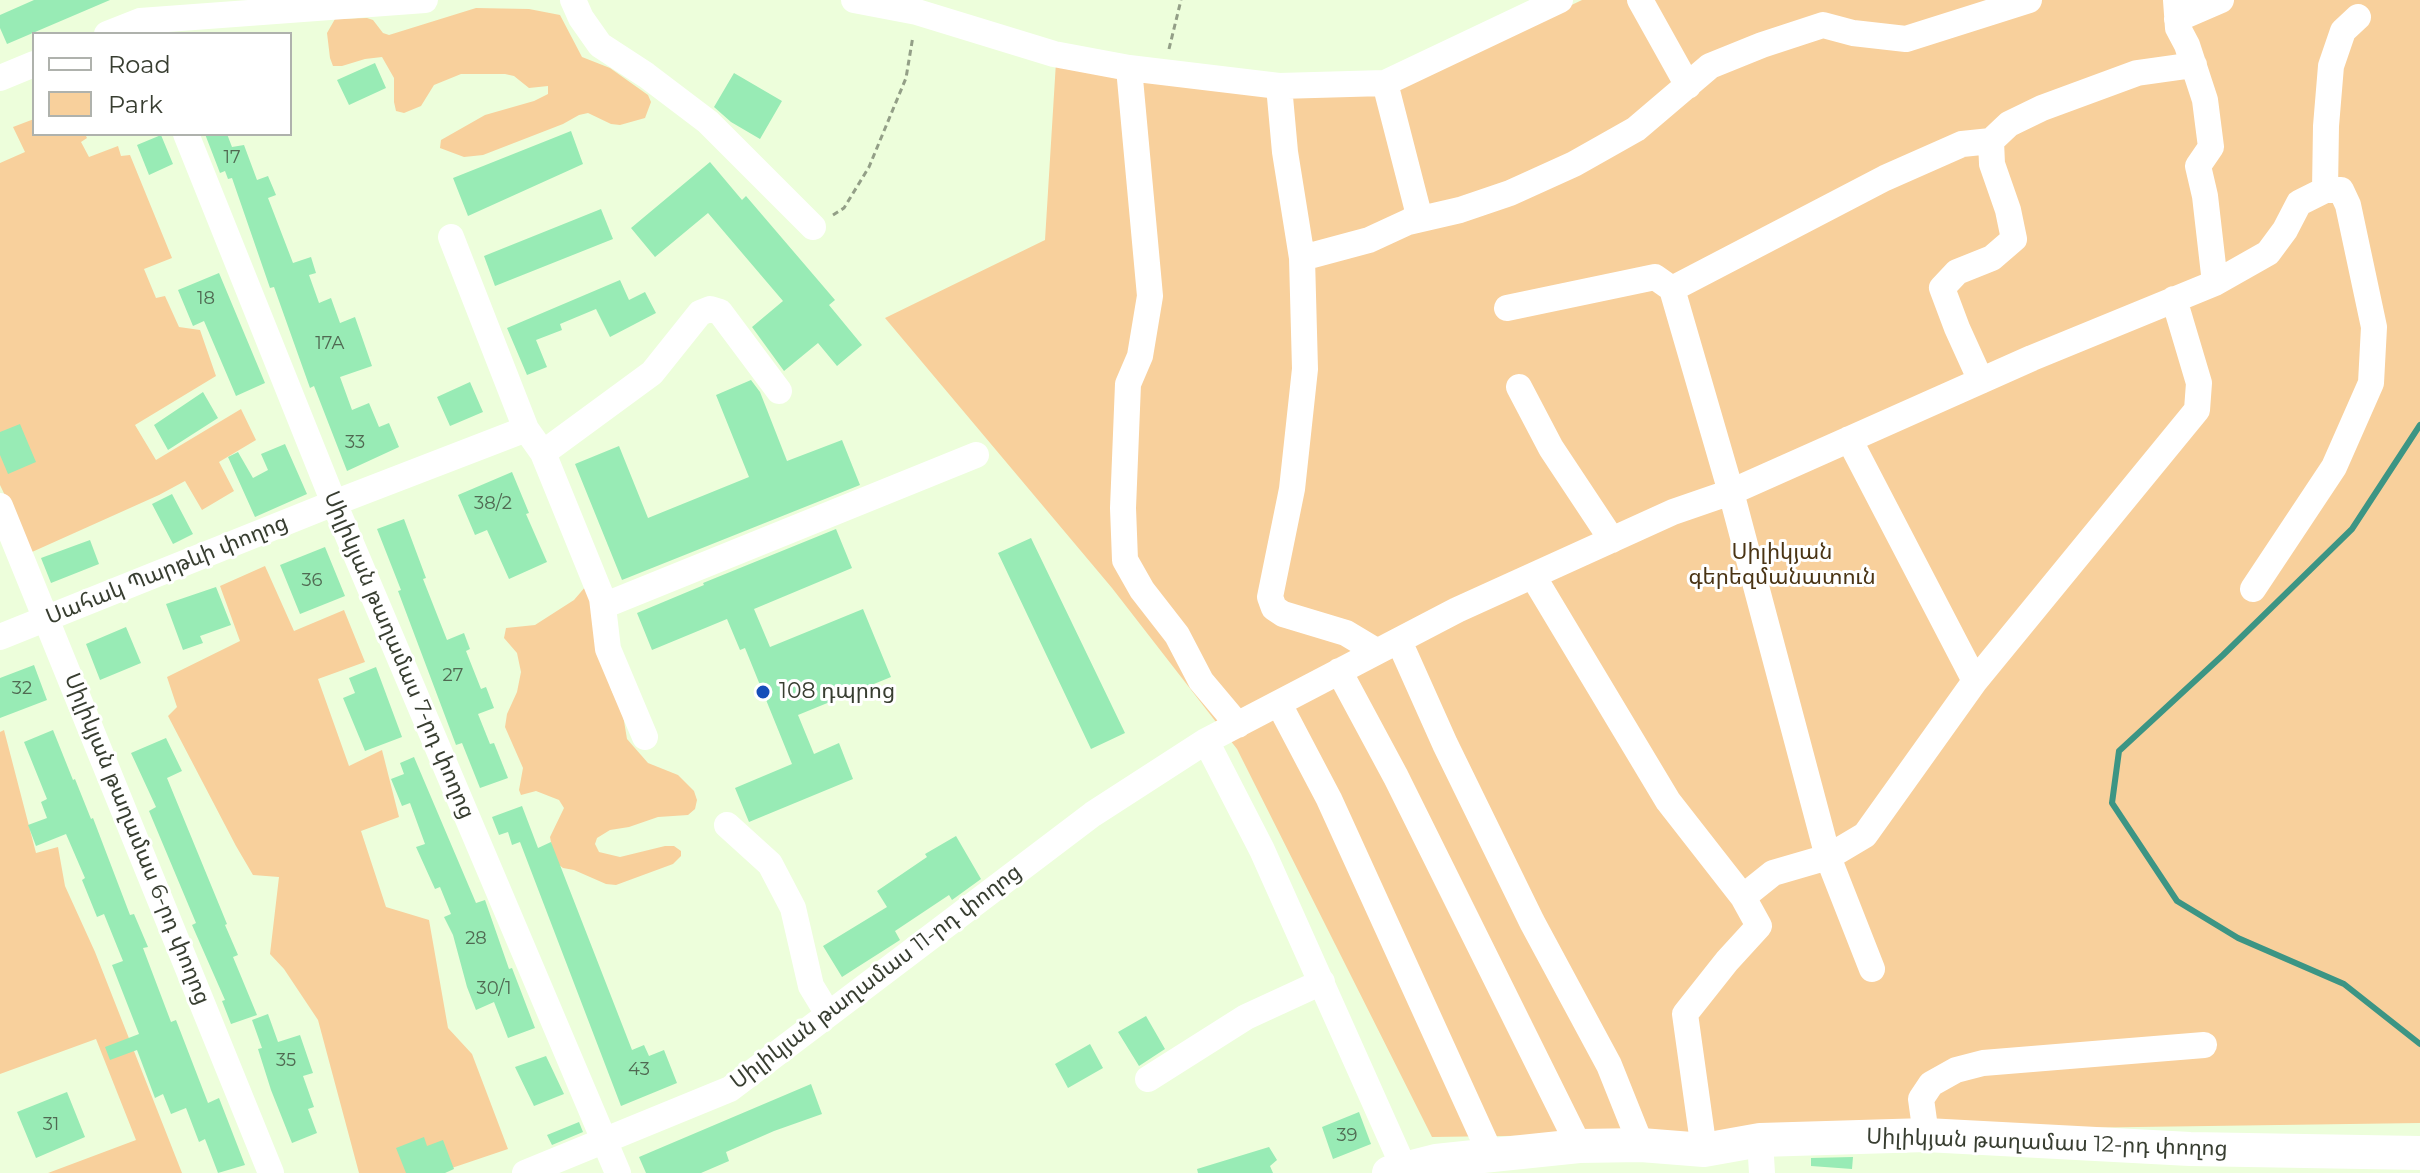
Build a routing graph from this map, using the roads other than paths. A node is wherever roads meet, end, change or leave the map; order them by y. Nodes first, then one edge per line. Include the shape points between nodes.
1 (425, 0) edge
2 (573, 0) edge
3 (854, 0) edge
4 (1560, 0) edge
5 (1640, 0) edge
6 (2221, 0) edge
7 (2012, 3) edge
8 (2176, 9) edge
9 (2358, 17) dead end
10 (139, 18) edge
11 (111, 32) edge
12 (32, 65) edge
13 (2194, 65) junction
14 (1129, 68) junction
15 (0, 78) edge
16 (1385, 83) junction
17 (1279, 86) junction
18 (1688, 86) junction
19 (187, 136) edge
20 (1991, 141) junction
21 (2325, 190) junction
22 (1420, 219) junction
23 (813, 227) road end
24 (451, 237) dead end
25 (1302, 258) junction
26 (2215, 283) junction
27 (1672, 289) junction
28 (2174, 299) junction
29 (1507, 308) dead end
30 (1981, 381) junction
31 (1519, 387) dead end
32 (779, 391) dead end
33 (526, 429) junction
34 (1849, 439) junction
35 (543, 453) junction
36 (976, 455) dead end
37 (1731, 492) junction
38 (334, 503) junction
39 (0, 506) edge
40 (1612, 540) junction
41 (1533, 576) junction
42 (2253, 589) dead end
43 (603, 606) junction
44 (47, 618) junction
45 (0, 637) edge
46 (1387, 646) junction
47 (1339, 671) junction
48 (1975, 681) junction
49 (1279, 704) junction
50 (1238, 725) junction
51 (645, 737) dead end
52 (1206, 741) junction
53 (727, 825) dead end
54 (1828, 857) junction
55 (1743, 897) junction
56 (1872, 969) dead end
57 (1322, 982) junction
58 (828, 1014) junction
59 (2204, 1045) dead end
60 (1148, 1079) dead end
61 (1926, 1135) junction
62 (604, 1140) junction
63 (1641, 1145) junction
64 (1579, 1146) junction
65 (1704, 1150) junction
66 (2420, 1153) edge
67 (1491, 1155) junction
68 (1761, 1156) edge
69 (2190, 1161) edge
70 (2343, 1162) edge
71 (1418, 1169) edge
72 (271, 1173) edge
73 (525, 1173) edge
74 (618, 1173) edge

1 - 10 street
2 - 23 street via 600,45 708,122
3 - 14 street via 917,12 1054,54
4 - 16 street
5 - 18 street
6 - 8 street
7 - 18 street via 1906,39 1823,25 1710,66
8 - 13 street
9 - 21 street via 2343,31 2331,66
10 - 11 street
12 - 15 street
13 - 20 street via 2137,73 2042,108 2009,124
13 - 26 street via 2211,147 2198,166
14 - 17 street
14 - 50 street via 1150,296 1140,356 1128,384 1125,560 1177,635 1201,681
16 - 17 street
16 - 22 street
17 - 25 street
18 - 22 street via 1636,129 1574,164 1510,193
19 - 38 street, Սիլիկյան թաղամաս 7-րդ փողոց
20 - 27 street via 1962,144 1885,178
20 - 30 street via 1992,164 2014,239 1992,258 1957,272 1942,288
21 - 26 street, Սիլիկյան թաղամաս 11-րդ փողոց via 2299,203 2268,253
21 - 42 street via 2341,190 2348,205 2374,327 2371,383 2334,467
22 - 25 street
24 - 33 street
25 - 46 street via 1305,369 1292,489 1270,597 1283,614
26 - 28 street, Սիլիկյան թաղամաս 11-րդ փողոց
27 - 29 street via 1655,277
27 - 37 street
28 - 30 street, Սիլիկյան թաղամաս 11-րդ փողոց
28 - 48 street via 2199,383 2197,410
30 - 34 street, Սիլիկյան թաղամաս 11-րդ փողոց
31 - 40 street via 1551,448
32 - 35 street via 720,312 710,309 700,313 652,373
33 - 35 street
33 - 38 street, Սահակ Պարթևի փողոց
34 - 37 street, Սիլիկյան թաղամաս 11-րդ փողոց
34 - 48 street
35 - 43 street
36 - 43 street
37 - 40 street, Սիլիկյան թաղամաս 11-րդ փողոց
37 - 54 street
38 - 44 street, Սահակ Պարթևի փողոց
38 - 62 street, Սիլիկյան թաղամաս 7-րդ փողոց
39 - 44 street, Սիլիկյան թաղամաս 6-րդ փողոց
40 - 41 street, Սիլիկյան թաղամաս 11-րդ փողոց
41 - 46 street, Սիլիկյան թաղամաս 11-րդ փողոց
41 - 55 street via 1668,801
43 - 51 street via 608,649
44 - 45 street, Սահակ Պարթևի փողոց
44 - 72 street, Սիլիկյան թաղամաս 6-րդ փողոց
46 - 47 street, Սիլիկյան թաղամաս 11-րդ փողոց
46 - 63 street via 1445,744 1609,1065
47 - 49 street, Սիլիկյան թաղամաս 11-րդ փողոց
47 - 64 street
48 - 54 street via 1865,835
49 - 50 street, Սիլիկյան թաղամաս 11-րդ փողոց
49 - 67 street via 1329,799
50 - 52 street, Սիլիկյան թաղամաս 11-րդ փողոց
52 - 57 street
52 - 58 street, Սիլիկյան թաղամաս 11-րդ փողոց via 1093,814
53 - 58 street via 770,864 793,908 811,986
54 - 55 street via 1773,873
54 - 56 street
55 - 65 street via 1759,926 1685,1014
57 - 60 street via 1246,1017
57 - 71 street
58 - 62 street, Սիլիկյան թաղամաս 11-րդ փողոց via 730,1089
59 - 61 street via 1983,1063 1956,1070 1931,1084 1921,1099
61 - 68 main road, Սիլիկյան թաղամաս 12-րդ փողոց
61 - 69 main road, Սիլիկյան թաղամաս 12-րդ փողոց
62 - 73 street, Սիլիկյան թաղամաս 11-րդ փողոց
62 - 74 street, Սիլիկյան թաղամաս 7-րդ փողոց
63 - 64 main road, Սիլիկյան թաղամաս 12-րդ փողոց
63 - 65 main road, Սիլիկյան թաղամաս 12-րդ փողոց
64 - 67 main road, Սիլիկյան թաղամաս 12-րդ փողոց
65 - 68 main road, Սիլիկյան թաղամաս 12-րդ փողոց
66 - 70 main road, Սիլիկյան թաղամաս 12-րդ փողոց
67 - 71 main road, Սիլիկյան թաղամաս 12-րդ փողոց
69 - 70 main road, Սիլիկյան թաղամաս 12-րդ փողոց

